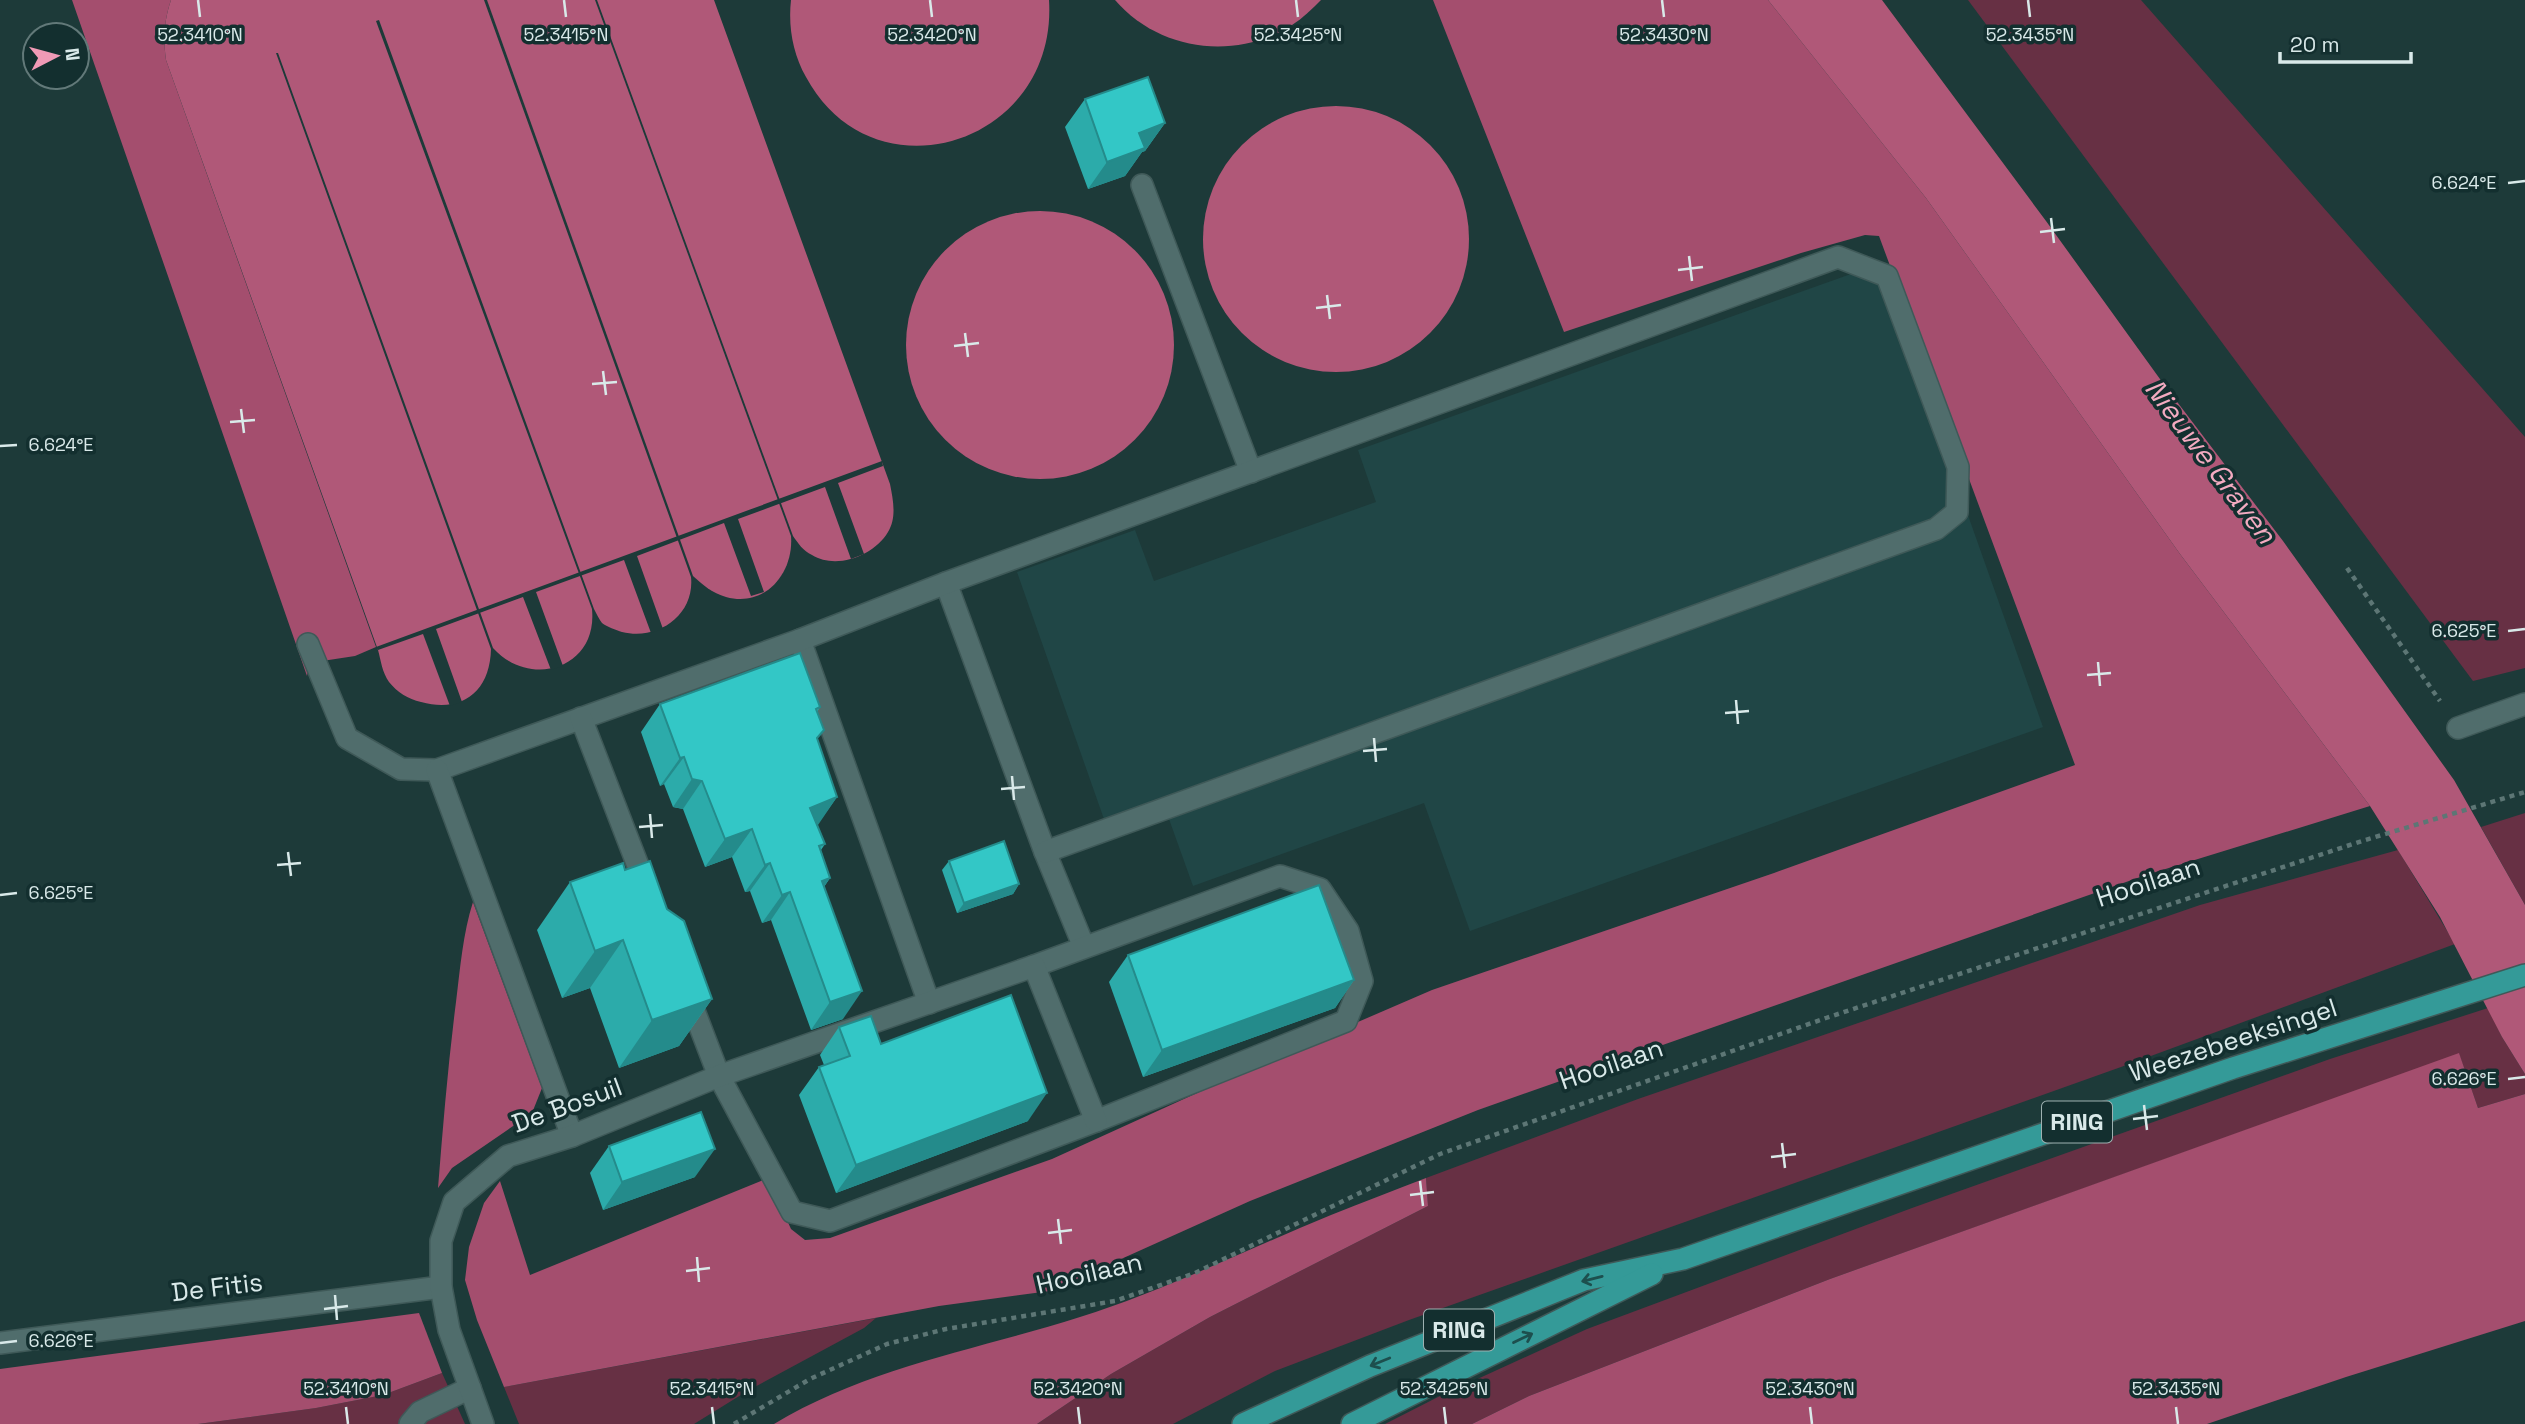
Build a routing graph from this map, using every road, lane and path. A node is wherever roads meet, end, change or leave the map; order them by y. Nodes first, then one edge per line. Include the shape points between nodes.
1 (1142, 185) dead end
2 (1251, 472) junction
3 (2347, 568) dead end
4 (946, 583) junction
5 (800, 640) junction
6 (308, 644) dead end
7 (2525, 704) edge
8 (581, 718) junction
9 (2458, 728) joint
10 (437, 770) junction
11 (2525, 792) edge
12 (1045, 852) junction
13 (655, 910) edge
14 (1084, 947) junction
15 (1034, 966) junction
16 (680, 974) edge
17 (2525, 975) edge
18 (929, 1003) junction
19 (719, 1076) junction
20 (1096, 1121) junction
21 (572, 1136) junction
22 (1682, 1259) junction
23 (440, 1287) junction
24 (0, 1343) edge
25 (470, 1388) junction
26 (410, 1424) edge
27 (484, 1424) edge
28 (734, 1424) edge
29 (1243, 1424) edge
30 (1352, 1424) edge

1 - 2 street
2 - 4 street
2 - 12 street via 1838,257 1887,276 1958,467 1957,512 1936,529
3 - 9 path
4 - 5 street
4 - 12 street
5 - 8 street
5 - 18 street
6 - 10 street via 347,738 401,769
7 - 9 street
8 - 10 street
8 - 13 street
10 - 21 street
11 - 28 path, Hooilaan via 2362,841 1826,1018 1440,1154 1195,1273 1115,1301 946,1329 887,1344 810,1379
12 - 14 street
14 - 15 street, De Bosuil
14 - 20 street, De Bosuil via 1280,876 1320,889 1348,931 1362,981 1346,1021
15 - 18 street, De Bosuil
15 - 20 street
16 - 19 street, De Bosuil
17 - 22 main road, Weezebeeksingel / RING via 2233,1068
18 - 19 street, De Bosuil
19 - 20 street, De Bosuil via 792,1212 830,1221
19 - 21 street, De Bosuil
21 - 23 street, De Bosuil via 508,1156 454,1202 441,1241
22 -> 29 main road, Weezebeeksingel / RING via 1584,1280 1370,1366
30 -> 22 main road, Weezebeeksingel / RING
23 - 24 street, De Fitis
23 - 25 street, De Bosuil via 449,1330
25 - 26 street via 420,1412
25 - 27 street, De Bosuil

